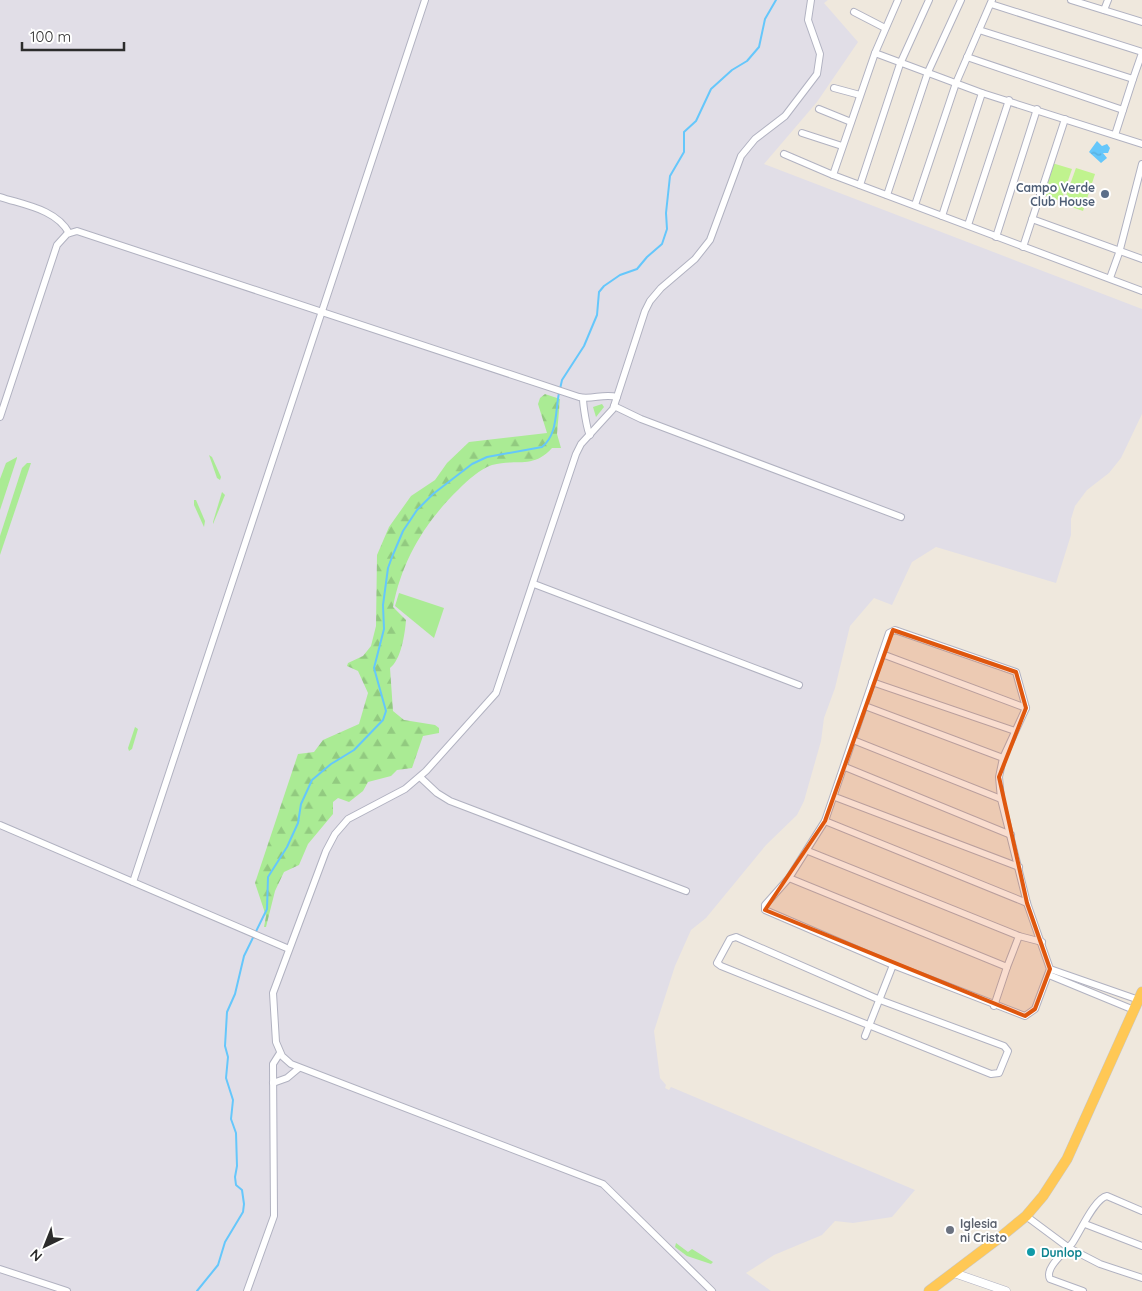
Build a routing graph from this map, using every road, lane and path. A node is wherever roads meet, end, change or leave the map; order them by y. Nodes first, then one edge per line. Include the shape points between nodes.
1 (425, 0) edge
2 (811, 0) edge
3 (929, 0) edge
4 (961, 0) edge
5 (1072, 0) edge
6 (1108, 0) edge
7 (896, 1) edge
8 (1079, 1) edge
9 (992, 2) edge
10 (1104, 10) junction
11 (854, 12) dead end
12 (1142, 22) edge
13 (885, 28) junction
14 (979, 30) junction
15 (1142, 52) edge
16 (875, 53) junction
17 (967, 57) junction
18 (900, 64) junction
19 (928, 72) junction
20 (1133, 79) junction
21 (956, 83) junction
22 (834, 88) dead end
23 (982, 93) junction
24 (860, 96) junction
25 (1009, 100) junction
26 (819, 109) dead end
27 (1037, 110) junction
28 (1123, 110) junction
29 (1064, 119) junction
30 (851, 122) junction
31 (802, 132) dead end
32 (1115, 135) junction
33 (1142, 144) edge
34 (842, 146) junction
35 (784, 154) dead end
36 (1142, 164) edge
37 (832, 175) junction
38 (860, 185) junction
39 (887, 195) junction
40 (0, 197) edge
41 (915, 205) junction
42 (942, 216) junction
43 (1032, 219) junction
44 (968, 226) junction
45 (69, 233) junction
46 (996, 237) junction
47 (1023, 247) junction
48 (1119, 253) junction
49 (1142, 260) edge
50 (1110, 278) junction
51 (1142, 291) edge
52 (321, 313) junction
53 (617, 397) junction
54 (583, 398) junction
55 (614, 406) junction
56 (0, 417) edge
57 (590, 435) junction
58 (901, 517) dead end
59 (534, 584) junction
60 (882, 654) junction
61 (872, 682) junction
62 (799, 685) dead end
63 (865, 706) junction
64 (1026, 708) junction
65 (1015, 731) junction
66 (853, 740) junction
67 (1003, 758) junction
68 (845, 767) junction
69 (420, 777) junction
70 (835, 797) junction
71 (1000, 799) junction
72 (825, 821) junction
73 (0, 825) edge
74 (1011, 835) junction
75 (808, 851) junction
76 (1019, 867) junction
77 (789, 878) junction
78 (133, 882) junction
79 (686, 891) dead end
80 (1027, 903) junction
81 (1019, 936) junction
82 (1042, 942) junction
83 (289, 949) junction
84 (893, 965) junction
85 (1007, 967) junction
86 (1049, 972) junction
87 (1106, 993) junction
88 (880, 1000) junction
89 (1138, 1001) edge
90 (994, 1006) junction
91 (869, 1026) junction
92 (865, 1036) dead end
93 (280, 1053) junction
94 (299, 1068) junction
95 (273, 1083) junction
96 (1142, 1211) edge
97 (1026, 1216) junction
98 (1086, 1224) junction
99 (1142, 1246) edge
100 (1069, 1248) junction
101 (0, 1269) edge
102 (954, 1273) junction
103 (1142, 1278) edge
104 (934, 1290) edge
105 (67, 1291) edge
106 (247, 1291) edge
107 (712, 1291) edge
108 (1006, 1291) edge
109 (1083, 1291) edge

1 - 52 street
2 - 53 street via 808,20 820,54 817,74 782,119 755,139 742,154 708,244 650,301
3 - 18 street
4 - 19 street
5 - 8 street
6 - 10 street
7 - 13 street
8 - 10 street
9 - 14 street
9 - 15 street
10 - 12 street
11 - 13 street
13 - 16 street
14 - 17 street
14 - 20 street
15 - 20 street
16 - 18 street
16 - 24 street
17 - 21 street
17 - 28 street
18 - 19 street
18 - 38 street
19 - 21 street
19 - 39 street
20 - 28 street
21 - 23 street
21 - 41 street
22 - 24 street
23 - 25 street
23 - 42 street
24 - 30 street
25 - 27 street
25 - 44 street
26 - 30 street
27 - 29 street
27 - 46 street
28 - 32 street
29 - 32 street
29 - 43 street
30 - 34 street
31 - 34 street
32 - 33 street
34 - 37 street
35 - 37 street
36 - 48 street
37 - 38 street
38 - 39 street
39 - 41 street
40 - 45 street via 53,215
41 - 42 street
42 - 44 street
43 - 47 street
43 - 48 street
44 - 46 street
45 - 52 street via 83,232
45 - 56 street via 57,245
46 - 47 street
47 - 50 street
48 - 49 street
48 - 50 street
50 - 51 street
52 - 54 street
52 - 78 street
53 - 54 street
53 - 55 street
54 - 57 street via 586,430
55 - 57 street
55 - 58 street
57 - 59 street via 576,454
59 - 62 street
59 - 69 street via 499,689
60 - 61 street
60 - 64 street
60 - 64 street via 889,633 896,630 1016,672
61 - 63 street
61 - 65 street
63 - 66 street
63 - 67 street
64 - 65 street
65 - 67 street
66 - 68 street
66 - 71 street
67 - 71 street via 999,776
68 - 70 street
68 - 74 street
69 - 79 street via 450,801
69 - 83 street via 356,814 338,830 326,851
70 - 72 street
70 - 76 street
71 - 74 street
72 - 75 street
72 - 80 street
73 - 78 street
74 - 76 street
75 - 77 street
75 - 81 street
76 - 80 street
77 - 84 street via 765,905 768,913
77 - 85 street
78 - 83 street
80 - 82 street
81 - 82 street
81 - 85 street
82 - 86 street
83 - 93 street via 273,997 275,1037
84 - 88 street
84 - 90 street
85 - 90 street
86 - 87 street
86 - 90 street via 1034,1009 1025,1016
87 - 89 street
87 - 89 street
88 - 91 street
88 - 91 street via 1004,1046 1008,1051 999,1073 991,1074
88 - 91 street via 736,937 730,939 718,958 717,963 721,966
89 - 97 highway via 1067,1159
91 - 92 street
93 - 94 street
93 - 95 street via 274,1061
94 - 95 street via 287,1078
94 - 107 street via 604,1184
95 - 106 street via 274,1216
96 - 98 street via 1107,1196 1102,1197
97 - 100 street
97 - 102 highway
98 - 99 street
98 - 100 street
100 - 103 street via 1100,1264
100 - 109 street via 1049,1269 1048,1275 1050,1279
101 - 105 street
102 - 104 highway
102 - 108 street

